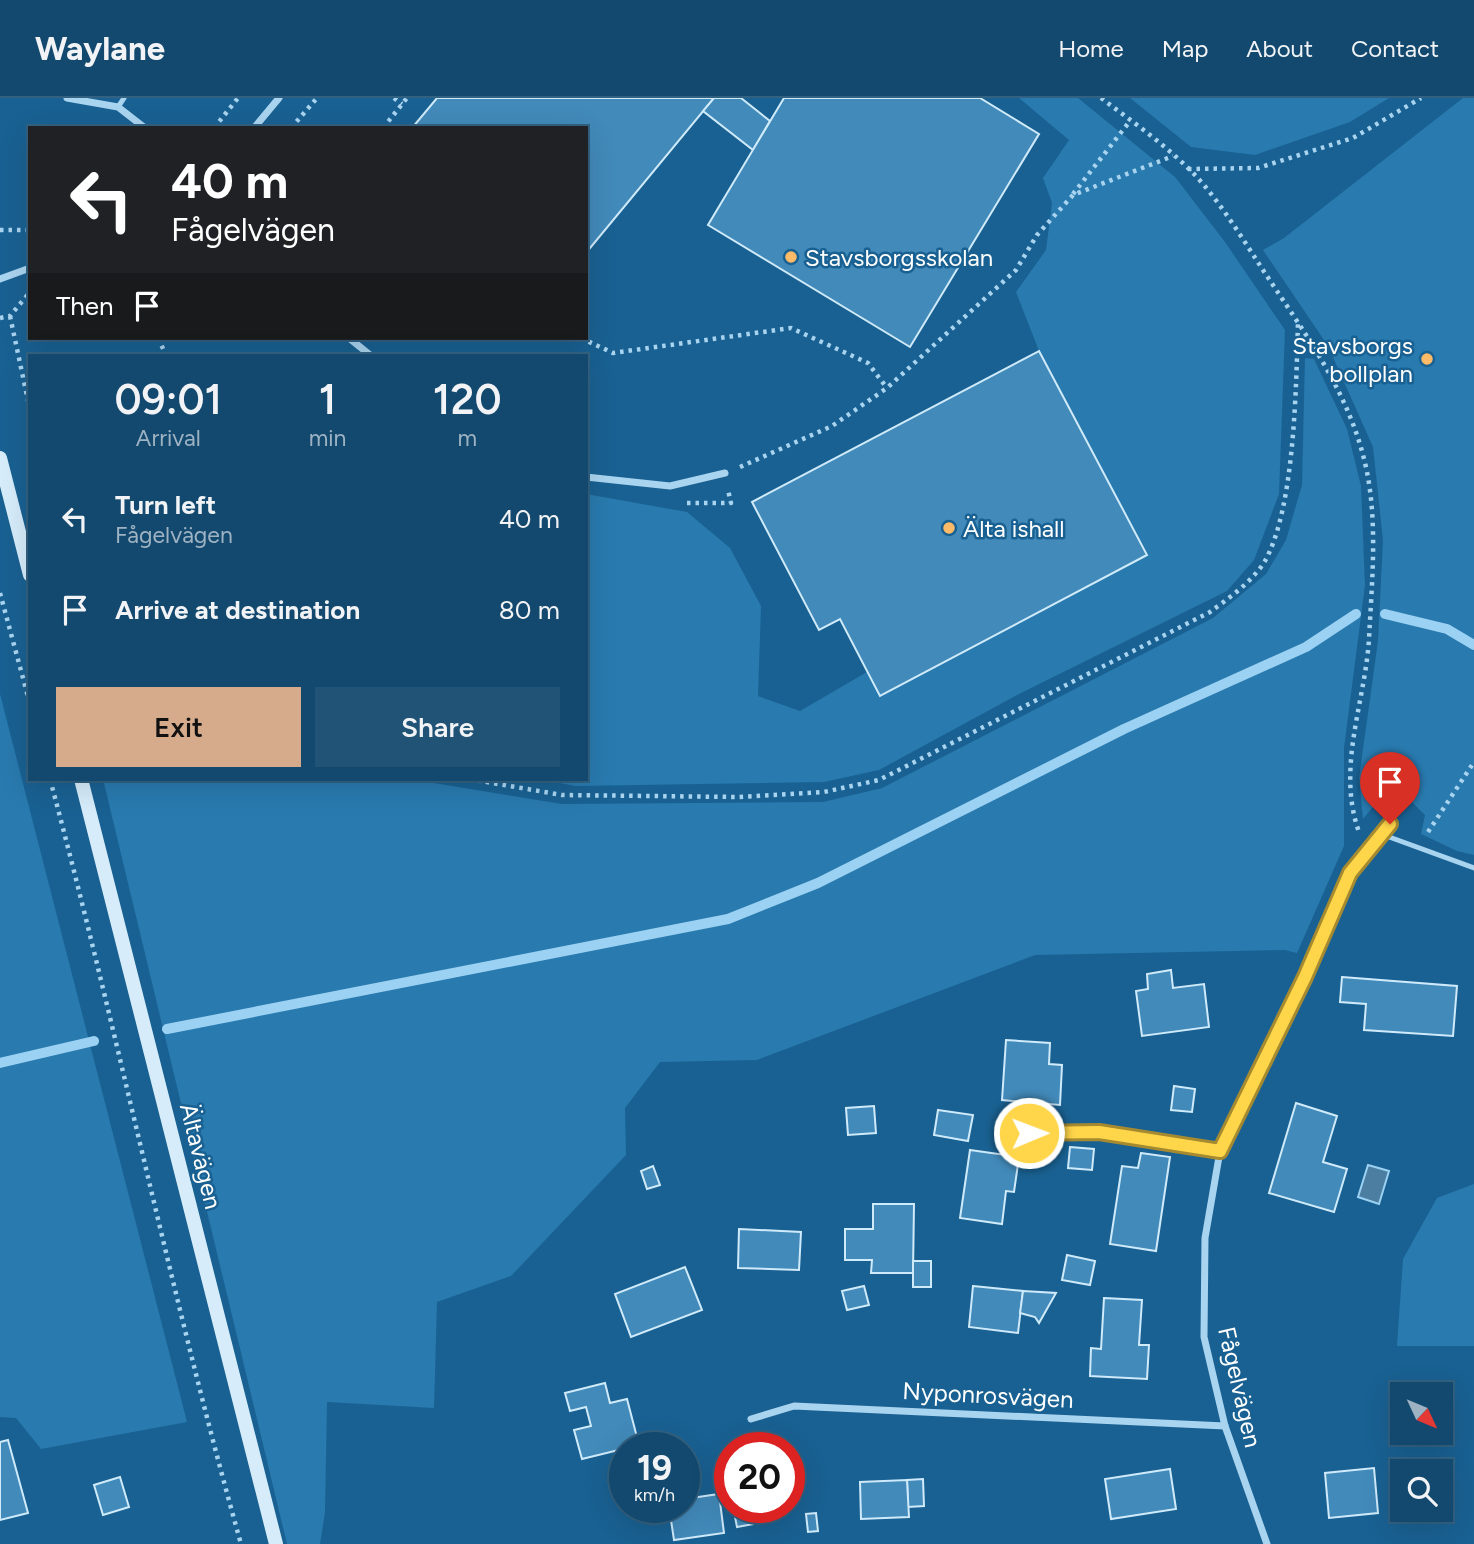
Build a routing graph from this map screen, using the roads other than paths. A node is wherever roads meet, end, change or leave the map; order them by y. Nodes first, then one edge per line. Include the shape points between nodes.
1 (67, 98) edge
2 (124, 98) edge
3 (279, 98) edge
4 (118, 107) junction
5 (142, 126) edge
6 (256, 126) edge
7 (28, 269) edge
8 (0, 279) edge
9 (351, 340) edge
10 (369, 354) edge
11 (0, 458) edge
12 (725, 473) road end
13 (588, 477) edge
14 (28, 567) edge
15 (82, 781) edge
16 (1390, 824) dead end
17 (1381, 834) junction
18 (1474, 868) edge
19 (1006, 1134) dead end
20 (1220, 1151) junction
21 (751, 1419) dead end
22 (1225, 1426) junction
23 (276, 1544) edge
24 (1267, 1544) edge

1 - 4 street
2 - 4 lane
3 - 6 street
4 - 5 street
7 - 8 street
9 - 10 street
11 - 14 main road
12 - 13 street via 670,486
15 - 23 main road, Ältavägen
16 - 17 street, Fågelvägen
17 - 18 lane
17 - 20 street, Fågelvägen via 1350,873
19 - 20 lane via 1099,1132
20 - 22 street, Fågelvägen via 1205,1238 1205,1337
21 - 22 street, Nyponrosvägen via 794,1406
22 - 24 street, Fågelvägen

